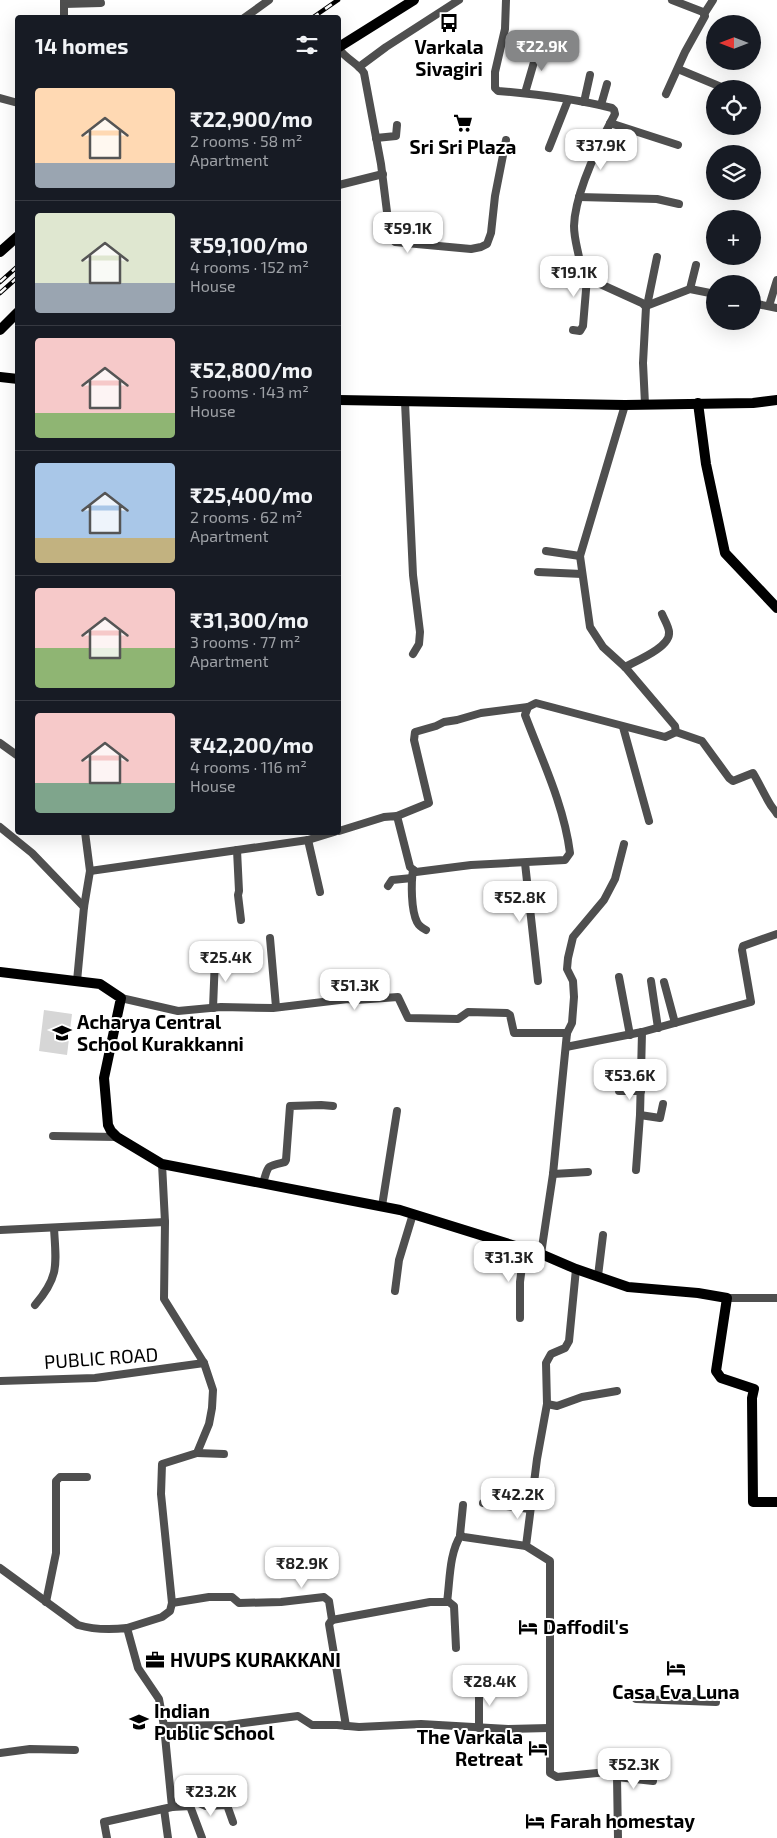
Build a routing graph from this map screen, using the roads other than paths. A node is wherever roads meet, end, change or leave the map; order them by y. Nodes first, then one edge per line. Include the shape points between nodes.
1 (269, 0) edge
2 (414, 0) edge
3 (459, 0) edge
4 (506, 0) edge
5 (672, 0) edge
6 (713, 0) edge
7 (64, 2) edge
8 (101, 3) dead end
9 (704, 14) junction
10 (64, 15) edge
11 (248, 15) edge
12 (539, 45) dead end
13 (341, 47) edge
14 (341, 51) edge
15 (359, 67) junction
16 (678, 69) junction
17 (590, 75) dead end
18 (706, 81) edge
19 (608, 84) dead end
20 (525, 93) junction
21 (666, 94) dead end
22 (0, 98) edge
23 (568, 100) junction
24 (15, 102) edge
25 (584, 102) junction
26 (601, 105) junction
27 (610, 123) junction
28 (397, 125) dead end
29 (376, 138) junction
30 (506, 140) dead end
31 (678, 145) dead end
32 (549, 148) dead end
33 (383, 174) junction
34 (341, 184) edge
35 (579, 197) junction
36 (679, 204) dead end
37 (15, 239) edge
38 (0, 252) edge
39 (657, 258) dead end
40 (696, 265) dead end
41 (587, 278) junction
42 (777, 280) edge
43 (690, 288) junction
44 (706, 292) edge
45 (646, 306) junction
46 (773, 307) edge
47 (15, 315) edge
48 (0, 330) edge
49 (573, 330) dead end
50 (0, 377) edge
51 (15, 379) edge
52 (341, 400) edge
53 (777, 400) edge
54 (405, 402) junction
55 (698, 403) junction
56 (645, 404) junction
57 (625, 406) junction
58 (546, 551) dead end
59 (580, 556) junction
60 (538, 572) dead end
61 (582, 574) junction
62 (777, 608) edge
63 (662, 614) dead end
64 (414, 654) dead end
65 (624, 668) junction
66 (528, 707) junction
67 (623, 727) junction
68 (676, 732) junction
69 (0, 743) edge
70 (15, 754) edge
71 (777, 814) edge
72 (397, 816) junction
73 (649, 822) dead end
74 (0, 826) edge
75 (341, 830) edge
76 (85, 835) edge
77 (302, 835) edge
78 (324, 835) edge
79 (305, 841) junction
80 (624, 844) dead end
81 (237, 850) junction
82 (525, 863) junction
83 (90, 871) junction
84 (413, 874) junction
85 (388, 886) dead end
86 (320, 892) dead end
87 (84, 907) junction
88 (241, 920) dead end
89 (426, 930) dead end
90 (777, 934) edge
91 (270, 938) dead end
92 (215, 958) dead end
93 (0, 972) edge
94 (618, 977) dead end
95 (77, 981) junction
96 (538, 981) dead end
97 (651, 982) dead end
98 (664, 982) dead end
99 (121, 998) junction
100 (276, 1007) junction
101 (213, 1008) junction
102 (675, 1023) junction
103 (658, 1028) junction
104 (642, 1032) junction
105 (568, 1033) junction
106 (630, 1035) junction
107 (566, 1047) junction
108 (619, 1091) dead end
109 (641, 1091) junction
110 (663, 1104) dead end
111 (333, 1106) dead end
112 (397, 1111) dead end
113 (640, 1115) junction
114 (53, 1136) dead end
115 (117, 1137) junction
116 (162, 1164) junction
117 (636, 1170) dead end
118 (588, 1172) dead end
119 (553, 1174) junction
120 (263, 1184) junction
121 (382, 1206) junction
122 (413, 1214) junction
123 (165, 1222) junction
124 (54, 1228) junction
125 (0, 1230) edge
126 (603, 1235) dead end
127 (524, 1250) junction
128 (541, 1254) junction
129 (576, 1269) junction
130 (598, 1276) junction
131 (395, 1291) dead end
132 (727, 1298) junction
133 (777, 1298) edge
134 (35, 1305) dead end
135 (520, 1318) dead end
136 (204, 1363) junction
137 (0, 1381) edge
138 (617, 1391) dead end
139 (547, 1404) junction
140 (197, 1454) junction
141 (224, 1454) dead end
142 (87, 1477) dead end
143 (483, 1502) dead end
144 (777, 1502) edge
145 (463, 1505) dead end
146 (530, 1509) junction
147 (461, 1535) junction
148 (526, 1546) junction
149 (0, 1568) edge
150 (46, 1602) junction
151 (447, 1602) junction
152 (172, 1603) junction
153 (332, 1620) junction
154 (126, 1628) junction
155 (456, 1648) dead end
156 (479, 1686) dead end
157 (636, 1699) dead end
158 (716, 1702) dead end
159 (164, 1726) junction
160 (346, 1726) junction
161 (478, 1728) junction
162 (549, 1728) junction
163 (75, 1750) dead end
164 (0, 1753) edge
165 (617, 1777) junction
166 (653, 1781) dead end
167 (190, 1806) junction
168 (168, 1808) junction
169 (233, 1822) dead end
170 (107, 1838) edge
171 (168, 1838) edge
172 (202, 1838) edge
173 (618, 1838) edge

1 - 11 street
2 - 13 main road
3 - 15 street
4 - 20 street via 505,29 495,88
5 - 9 street
6 - 9 street
7 - 8 street
7 - 10 street
9 - 16 street
12 - 20 street
14 - 15 street
15 - 29 street via 364,73
16 - 18 street
16 - 21 street
17 - 25 street
19 - 26 street
20 - 23 street
22 - 24 street
23 - 25 street
23 - 32 street
25 - 26 street
26 - 27 street via 614,110
27 - 31 street
27 - 35 street
28 - 29 street via 396,136
29 - 33 street
30 - 33 street via 489,240 482,247 467,249 394,241 390,235
33 - 34 street
35 - 36 street via 657,199
35 - 41 street via 574,226 582,270
37 - 38 main road
39 - 45 street
40 - 43 street
41 - 45 street
41 - 49 street via 583,326 580,331
42 - 46 street
43 - 44 street
43 - 45 street
45 - 56 street
47 - 48 main road
50 - 51 main road
52 - 54 main road
53 - 55 main road
54 - 57 main road
54 - 64 street via 413,575 420,632
55 - 56 main road
55 - 62 main road via 706,464 725,553
56 - 57 main road
57 - 59 street
58 - 59 street
59 - 61 street
60 - 61 street
61 - 65 street via 590,627 603,647
63 - 65 street via 669,633 668,640
65 - 68 street via 675,726
66 - 67 street via 536,703
66 - 72 street via 481,713 415,732 414,740 429,803
66 - 82 street via 525,715 559,805 570,853 565,860
67 - 68 street via 665,737
67 - 73 street
68 - 71 street via 702,741 733,781 753,773
69 - 70 street
72 - 75 street
72 - 84 street
74 - 87 street via 32,853
76 - 83 street
77 - 79 street
78 - 79 street
79 - 81 street
79 - 86 street
80 - 105 street via 615,879 604,900 574,937 567,969 574,981 572,1023
81 - 83 street
81 - 88 street
82 - 84 street via 478,864
82 - 96 street
83 - 87 street
84 - 85 street via 392,880
84 - 89 street via 416,920
87 - 95 street
90 - 102 street via 742,946 751,1002
91 - 100 street
92 - 101 street
93 - 95 main road
94 - 106 street
95 - 99 main road via 100,984
97 - 103 street
98 - 102 street
99 - 101 street via 178,1011
99 - 115 main road via 104,1078 108,1125
100 - 101 street
100 - 105 street via 398,997 408,1018 458,1019 468,1012 507,1013 514,1033
102 - 103 street
103 - 104 street
104 - 106 street
104 - 109 street
105 - 107 street
106 - 107 street
107 - 119 street
108 - 109 street
109 - 113 street
110 - 113 street via 660,1118
111 - 120 street via 290,1106 286,1160 267,1168
112 - 121 street
113 - 117 street
114 - 115 street
115 - 116 main road
116 - 120 main road
116 - 123 street
118 - 119 street
119 - 128 street
120 - 121 main road
121 - 122 main road
122 - 127 main road
122 - 131 street via 399,1260
123 - 124 street
123 - 136 street via 164,1299
124 - 125 street
124 - 134 street via 56,1272 45,1294
126 - 130 street
127 - 128 main road
127 - 135 street
128 - 129 main road
129 - 130 main road
129 - 139 street via 569,1341 565,1348 551,1354 546,1363
130 - 132 main road via 628,1287
132 - 133 street
132 - 144 main road via 716,1371 721,1378 754,1389 754,1502
136 - 137 street, PUBLIC ROAD via 95,1378
136 - 140 street via 213,1386 213,1398 209,1424
138 - 139 street via 582,1397 557,1406
139 - 146 street
140 - 141 street
140 - 152 street via 162,1464 161,1494
142 - 150 street via 60,1477 56,1481 56,1553
143 - 146 street
145 - 147 street
146 - 148 street
147 - 148 street
147 - 151 street via 453,1559
148 - 162 street via 550,1561
149 - 150 street
150 - 154 street via 78,1625 100,1630
151 - 153 street via 430,1602
151 - 155 street via 454,1606
152 - 153 street via 209,1597 232,1597 239,1603 324,1597 329,1601
152 - 154 street via 170,1611 162,1617
153 - 160 street via 329,1624
154 - 159 street via 138,1668 159,1699
156 - 161 street
157 - 158 street
159 - 160 street via 228,1725 298,1716 312,1725
159 - 168 street
160 - 161 street via 421,1724
161 - 162 street
162 - 165 street via 550,1773 557,1777 608,1772
163 - 164 street via 30,1749
165 - 166 street
165 - 173 street
167 - 168 street
167 - 169 street via 202,1803 206,1806 227,1805
167 - 172 street
168 - 170 street via 104,1822
168 - 171 street

